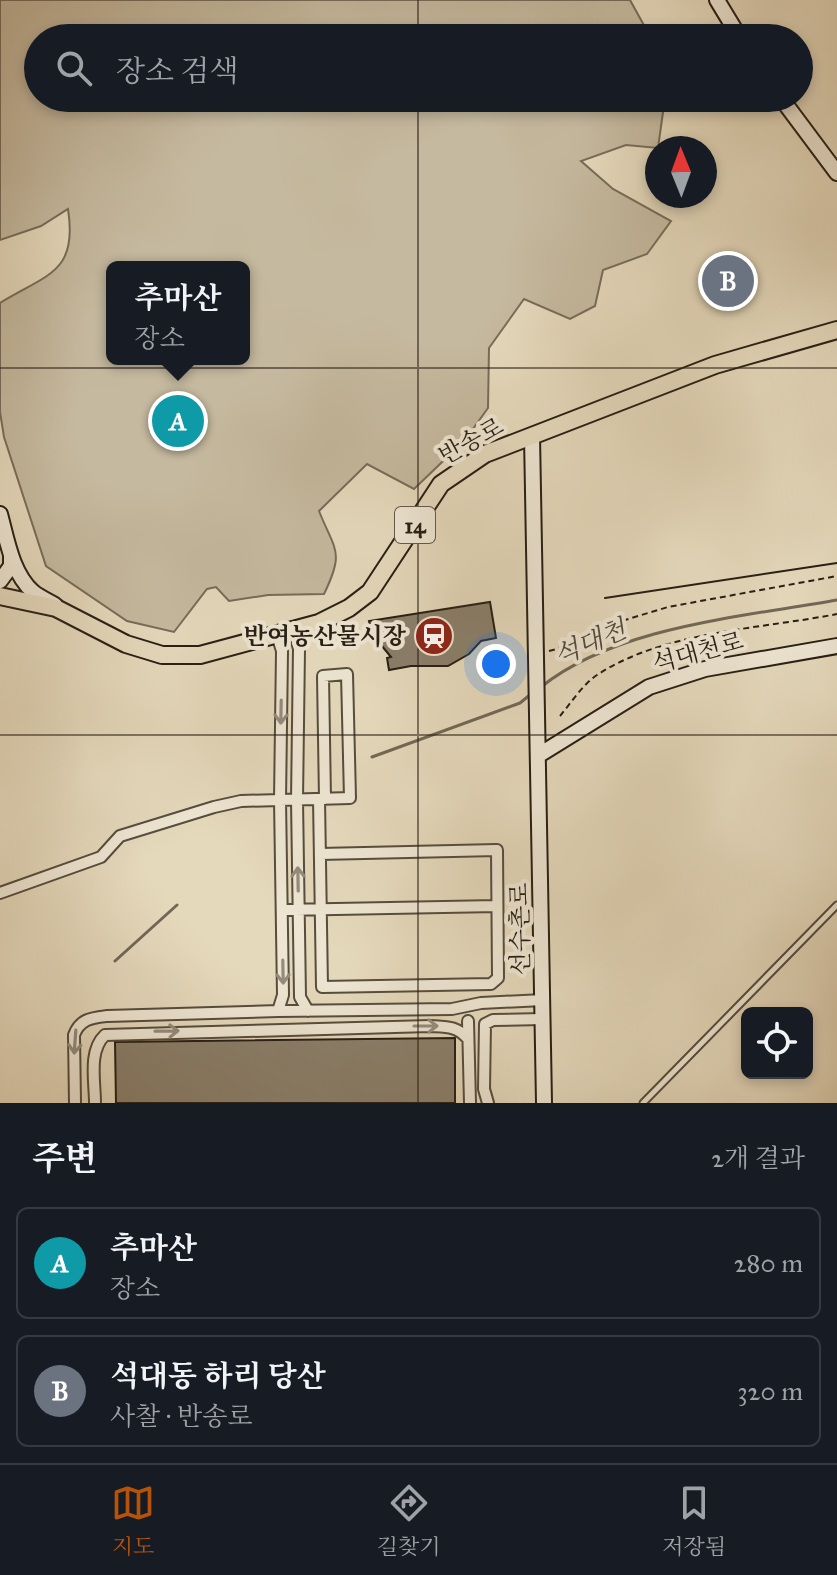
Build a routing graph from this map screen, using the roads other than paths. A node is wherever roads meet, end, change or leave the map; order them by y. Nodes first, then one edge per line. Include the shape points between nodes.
1 (717, 0) edge
2 (732, 24) edge
3 (791, 112) edge
4 (837, 173) edge
5 (837, 330) edge
6 (532, 436) junction
7 (0, 514) edge
8 (11, 555) junction
9 (0, 581) edge
10 (0, 596) edge
11 (66, 612) junction
12 (294, 630) junction
13 (277, 635) junction
14 (837, 646) edge
15 (539, 755) junction
16 (322, 799) junction
17 (280, 800) junction
18 (297, 800) junction
19 (320, 854) junction
20 (0, 893) edge
21 (837, 905) edge
22 (497, 906) junction
23 (321, 909) junction
24 (282, 910) junction
25 (299, 910) junction
26 (543, 1000) junction
27 (452, 1009) junction
28 (278, 1011) junction
29 (308, 1011) junction
30 (543, 1019) junction
31 (468, 1021) junction
32 (483, 1032) junction
33 (468, 1039) dead end
34 (75, 1103) edge
35 (95, 1103) edge
36 (470, 1103) edge
37 (488, 1103) edge
38 (544, 1103) edge
39 (643, 1103) edge

1 - 2 main road
3 - 4 main road
5 - 6 main road, 반송로 / 14 via 715,365
6 - 12 main road, 반송로 / 14 via 485,454 441,484 370,592 349,608
6 - 15 main road, 선수촌로
7 - 8 main road
8 - 9 main road via 11,566
8 - 11 main road via 34,593
10 - 11 main road, 반송로 / 14
11 - 13 main road, 반송로 / 14 via 126,644 162,655 200,655
12 - 13 main road, 반송로 / 14
12 - 18 street via 299,649
13 -> 17 street via 282,651
14 - 15 main road, 석대천로 via 705,669 649,687
15 - 26 main road, 선수촌로
16 - 16 street via 323,676 347,674 350,798
16 - 18 street
16 - 19 street
17 - 18 street
17 - 20 street via 241,801 160,822 120,836 101,857
17 - 24 street
25 -> 18 street
19 - 22 street via 497,850
19 - 23 street
21 - 39 lane
22 - 23 street
22 - 23 street via 498,978 475,985 322,987
23 - 25 street
24 - 25 street
24 -> 28 street via 283,995
25 - 29 street via 300,997
26 - 27 street
26 - 30 main road, 선수촌로
27 - 29 street
27 - 31 street
28 - 29 street
28 -> 34 street via 87,1019 74,1035
30 - 32 street via 493,1020
30 - 38 main road, 선수촌로
31 - 32 street
31 - 36 street
32 - 37 street
35 -> 33 street via 97,1042 119,1032 430,1026 454,1027

